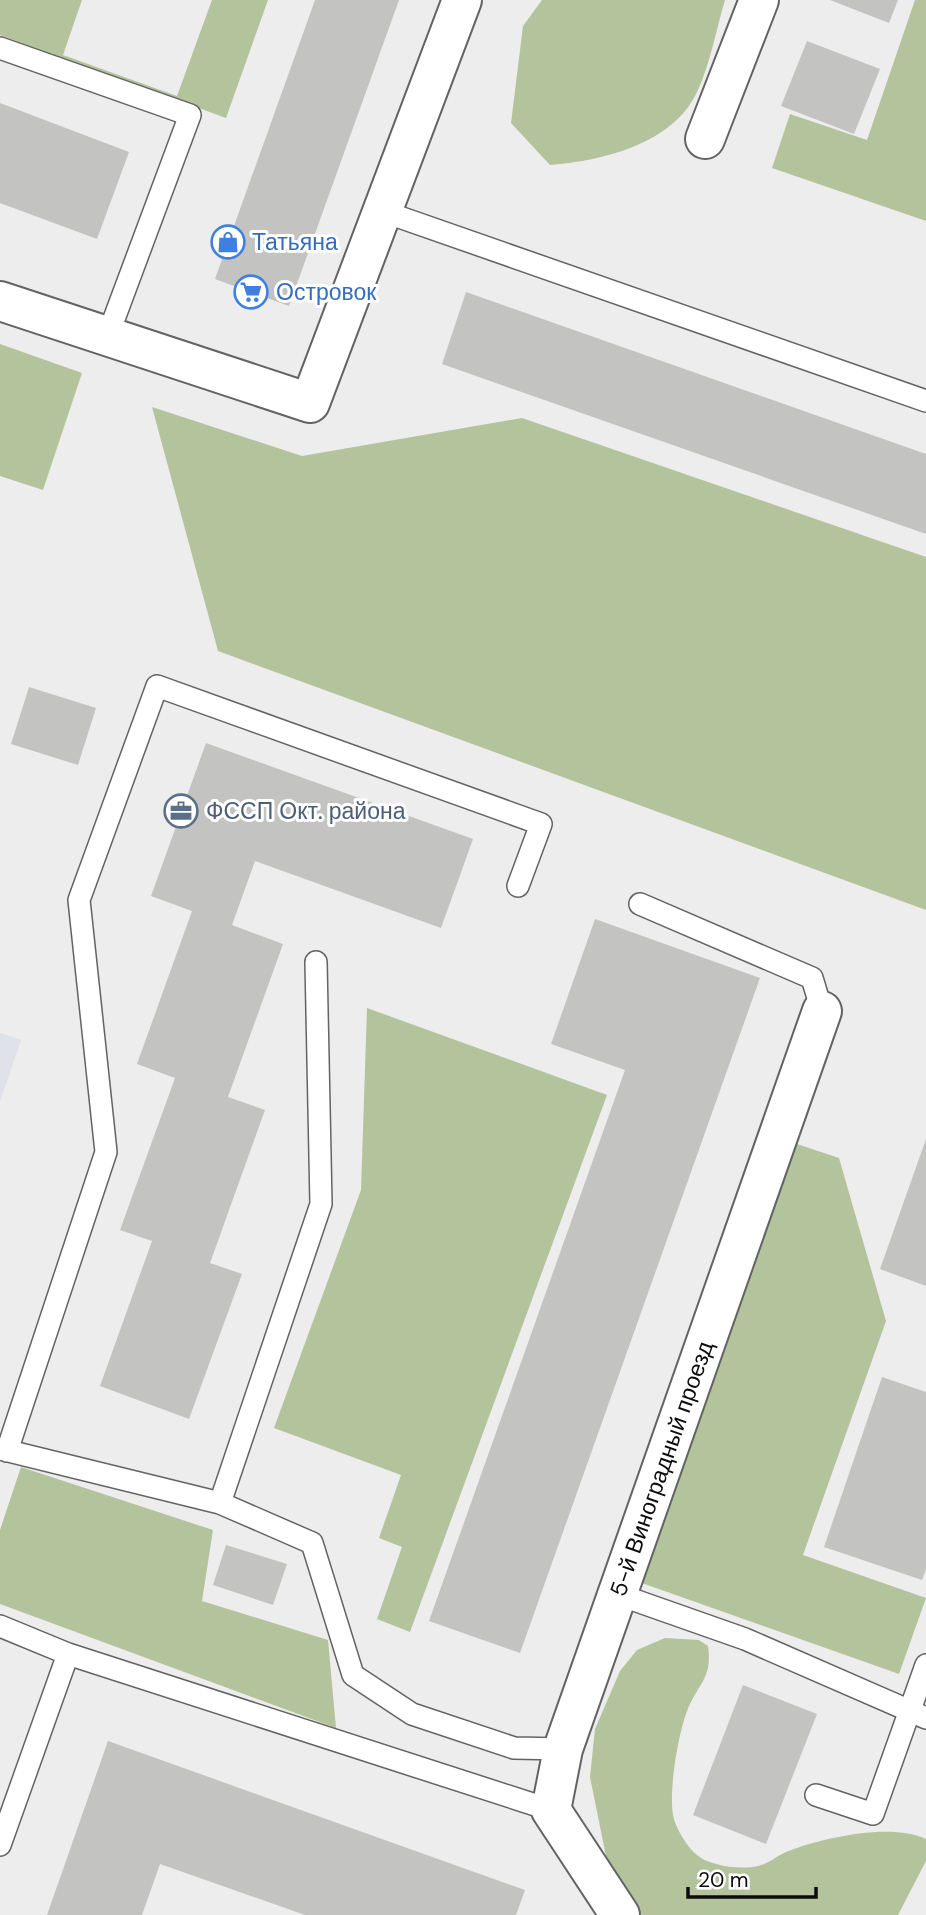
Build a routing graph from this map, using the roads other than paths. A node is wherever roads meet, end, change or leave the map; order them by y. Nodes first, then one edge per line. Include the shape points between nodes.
1 (461, 0) edge
2 (759, 0) edge
3 (0, 48) edge
4 (705, 139) dead end
5 (382, 211) junction
6 (0, 301) edge
7 (108, 335) junction
8 (926, 401) edge
9 (518, 886) dead end
10 (640, 904) dead end
11 (316, 962) dead end
12 (822, 1011) joint
13 (4, 1450) edge
14 (220, 1503) junction
15 (617, 1594) junction
16 (0, 1626) edge
17 (68, 1654) junction
18 (926, 1665) edge
19 (918, 1715) edge
20 (563, 1749) junction
21 (816, 1795) dead end
22 (551, 1810) junction
23 (0, 1845) edge
24 (620, 1915) edge

1 - 5 street
2 - 4 street
3 - 7 lane via 190,116
5 - 7 street via 310,403
5 - 8 lane
6 - 7 street
9 - 13 lane via 541,824 158,686 79,900 106,1152
10 - 12 lane via 811,978
11 - 14 lane via 321,1204
12 - 15 street, 5-й Виноградный проезд
13 - 14 lane
14 - 20 lane via 312,1543 353,1675 412,1714 514,1748
15 - 19 lane via 745,1639
15 - 20 street, 5-й Виноградный проезд
16 - 17 lane
17 - 22 lane
17 - 23 lane
18 - 19 lane
19 - 21 lane via 873,1814
20 - 22 street, 5-й Виноградный проезд
22 - 24 street

